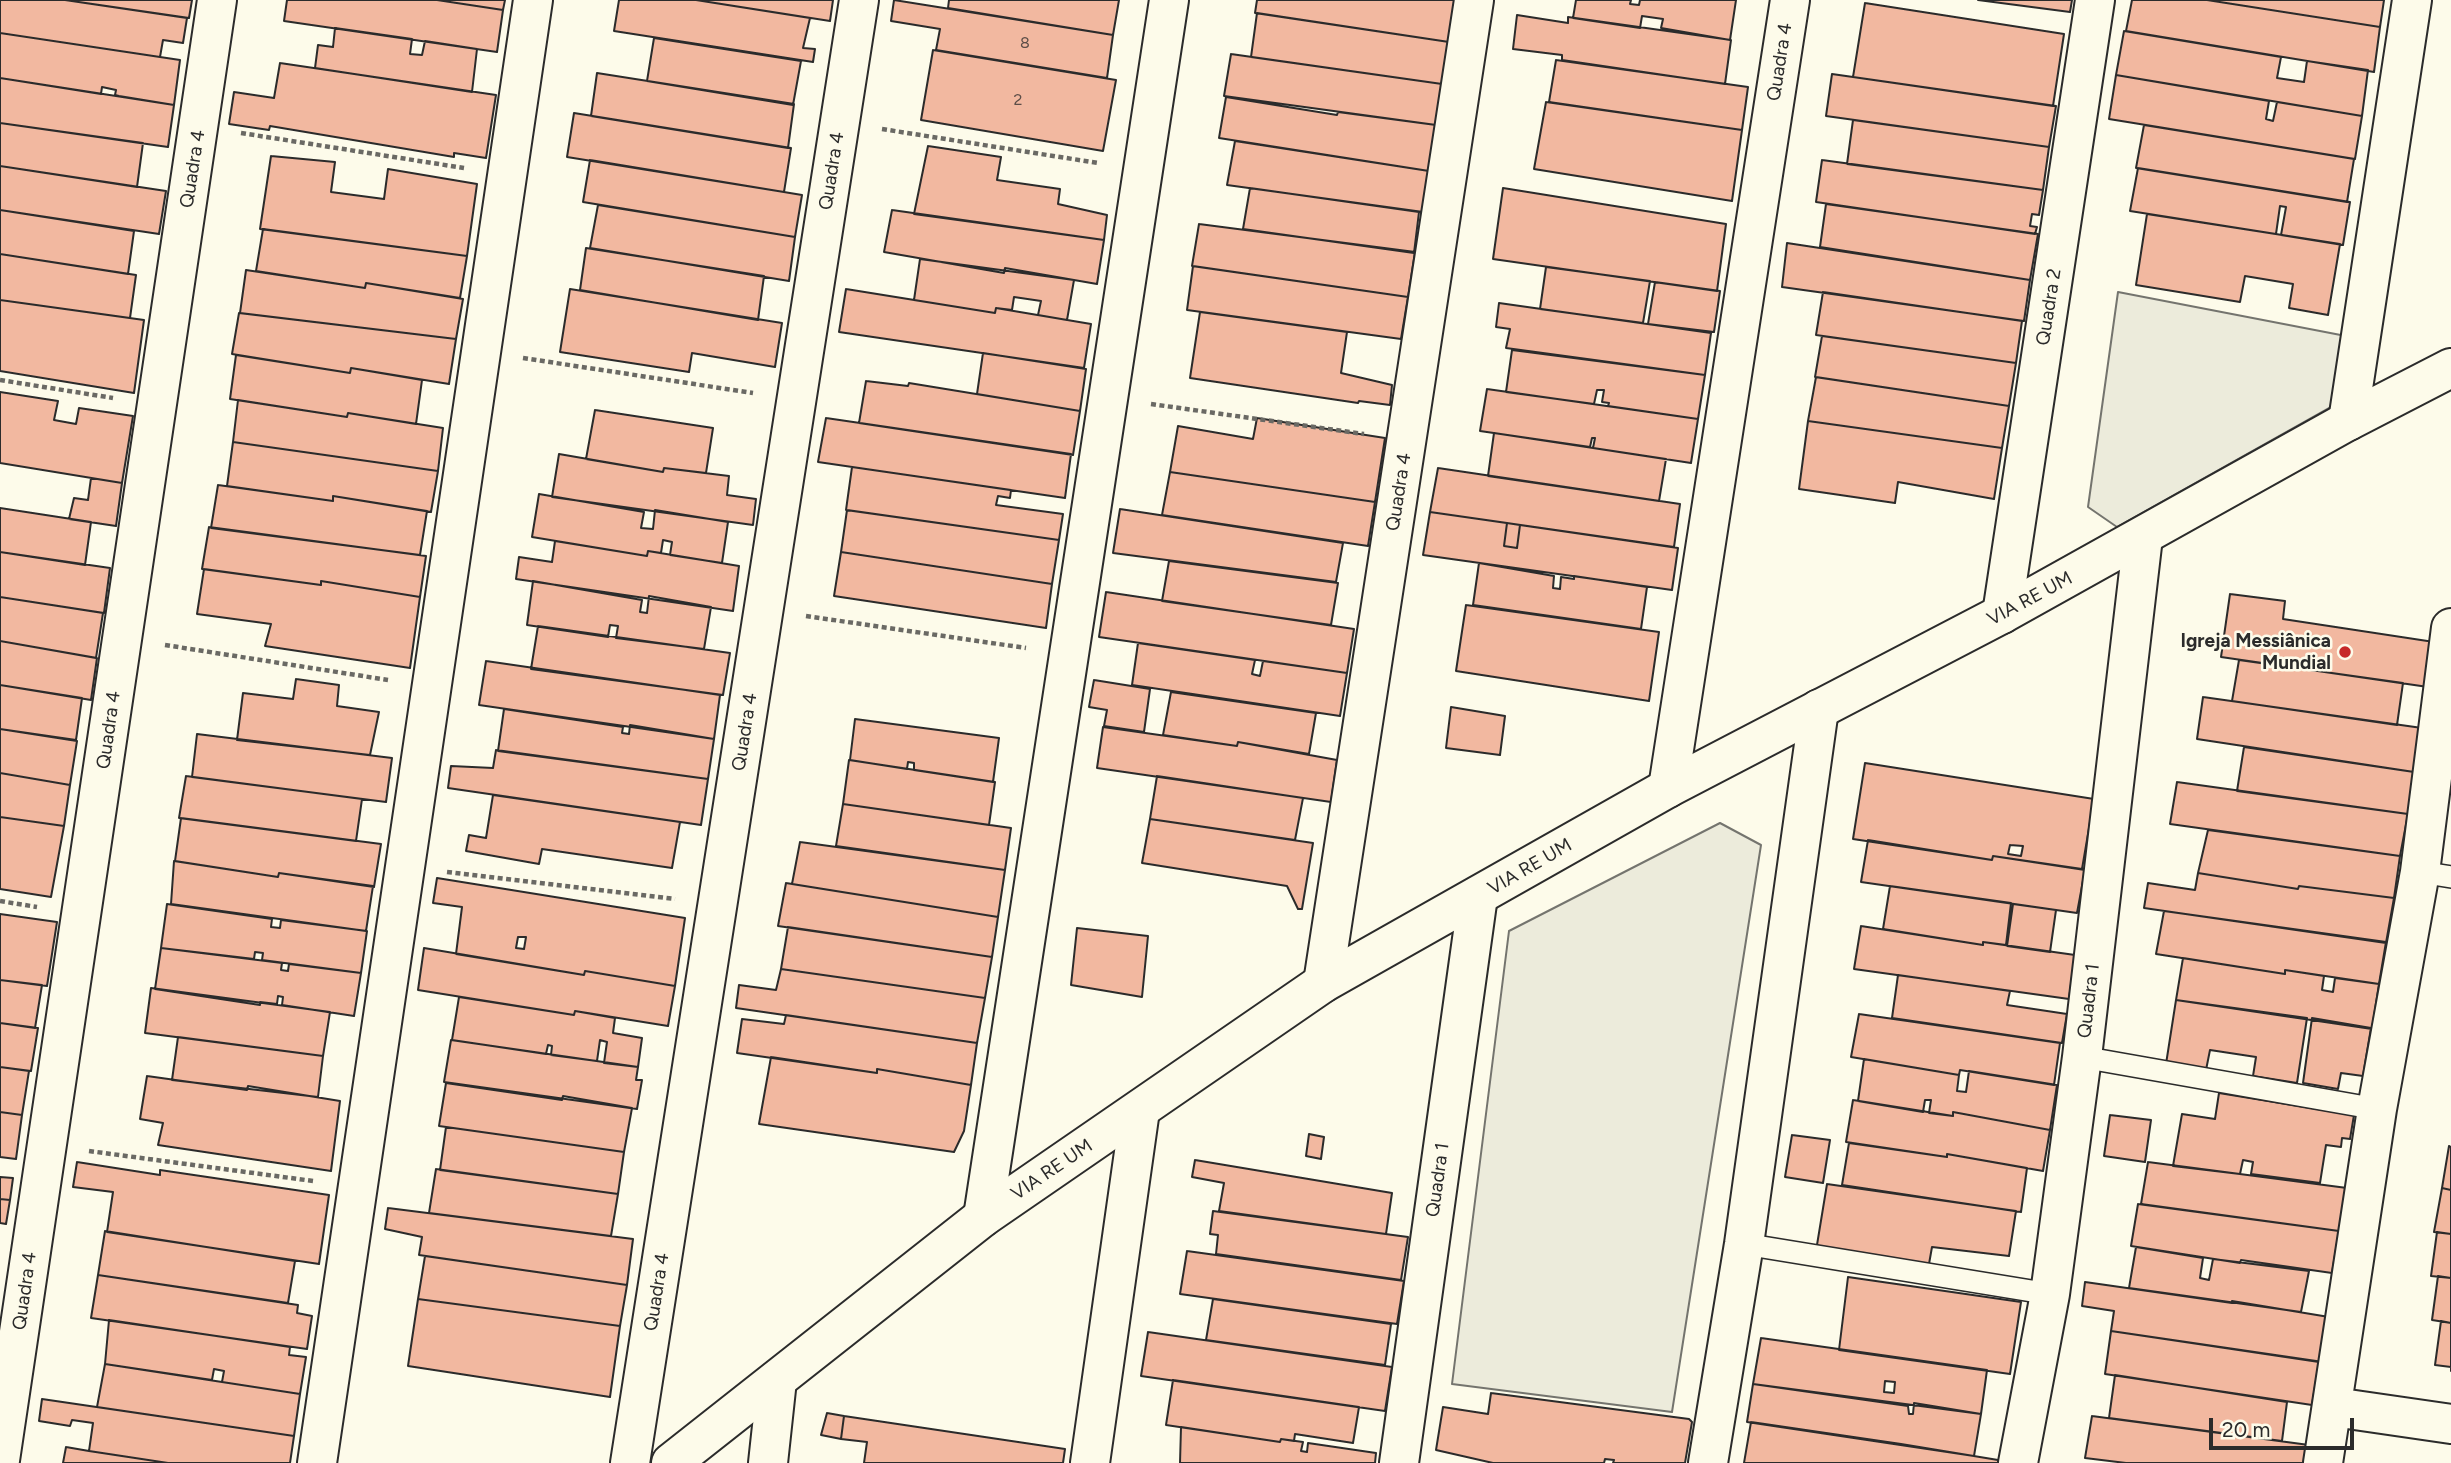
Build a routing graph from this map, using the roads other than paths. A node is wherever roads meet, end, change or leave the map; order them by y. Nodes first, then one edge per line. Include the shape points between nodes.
1 (217, 0) edge
2 (533, 0) edge
3 (859, 0) edge
4 (1169, 0) edge
5 (1474, 0) edge
6 (1790, 0) edge
7 (2095, 0) edge
8 (2412, 0) edge
9 (2451, 368) edge
10 (2348, 421) junction
11 (2143, 537) junction
12 (2003, 614) junction
13 (2451, 628) edge
14 (1819, 709) junction
15 (1668, 788) junction
16 (2435, 875) edge
17 (1478, 897) junction
18 (1322, 983) junction
19 (2082, 1057) junction
20 (2377, 1109) junction
21 (1140, 1110) junction
22 (983, 1217) junction
23 (1745, 1244) junction
24 (2050, 1294) junction
25 (777, 1380) junction
26 (2334, 1407) junction
27 (2451, 1424) edge
28 (0, 1460) edge
29 (317, 1463) edge
30 (631, 1463) edge
31 (671, 1463) edge
32 (768, 1463) edge
33 (1090, 1463) edge
34 (1399, 1463) edge
35 (1708, 1463) edge
36 (2018, 1463) edge
37 (2323, 1463) edge

1 - 28 street, Quadra 4
2 - 29 street
3 - 30 street, Quadra 4
4 - 22 street
5 - 18 street, Quadra 4
6 - 15 street, Quadra 4
7 - 12 street, Quadra 2
8 - 10 street
9 - 10 street, VIA RE UM
10 - 11 street, VIA RE UM
11 - 12 street, VIA RE UM
11 - 19 street, Quadra 1
12 - 14 street, VIA RE UM
13 - 16 street
14 - 15 street, VIA RE UM
14 - 23 street
15 - 17 street, VIA RE UM
16 - 20 street
17 - 18 street, VIA RE UM
17 - 34 street, Quadra 1
18 - 21 street, VIA RE UM
19 - 20 lane
19 - 24 street, Quadra 1
20 - 26 street
21 - 22 street, VIA RE UM
21 - 33 street
22 - 25 street, VIA RE UM
23 - 24 lane
23 - 35 street
24 - 36 street, Quadra 1
25 - 31 street, VIA RE UM
25 - 32 street
26 - 27 street
26 - 37 street

